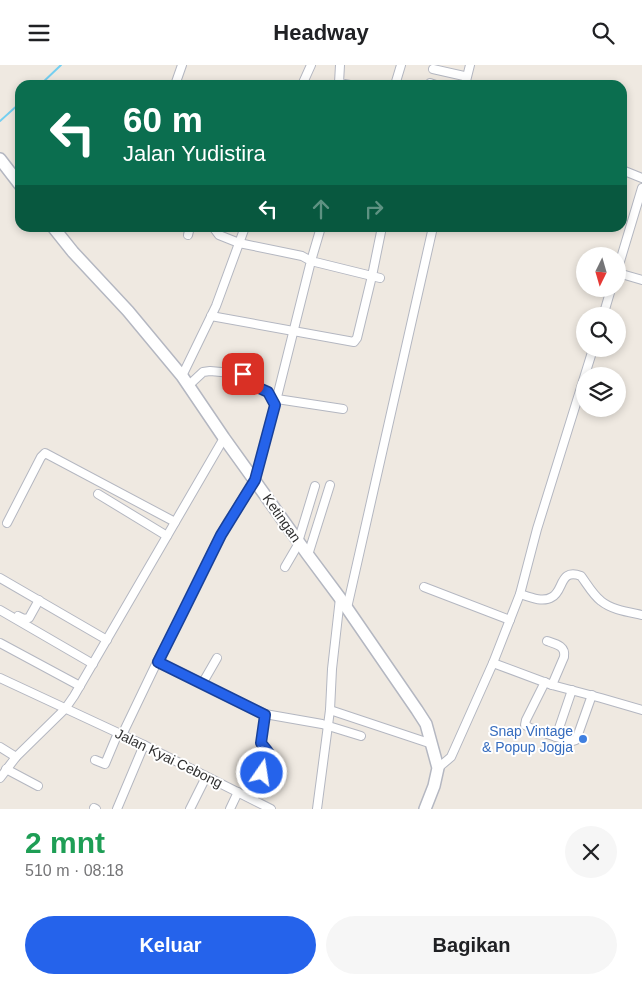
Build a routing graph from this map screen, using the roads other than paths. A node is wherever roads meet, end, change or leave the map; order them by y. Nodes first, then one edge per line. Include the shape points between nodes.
1 (182, 65) edge
2 (310, 65) edge
3 (340, 65) edge
4 (401, 65) edge
5 (470, 65) edge
6 (433, 69) dead end
7 (464, 76) dead end
8 (176, 80) edge
9 (304, 80) edge
10 (339, 80) edge
11 (397, 80) edge
12 (466, 80) edge
13 (0, 159) edge
14 (627, 172) edge
15 (15, 178) edge
16 (642, 178) edge
17 (642, 188) edge
18 (58, 232) edge
19 (216, 232) edge
20 (243, 232) edge
21 (319, 232) edge
22 (381, 232) edge
23 (432, 232) edge
24 (239, 243) junction
25 (624, 247) edge
26 (311, 261) junction
27 (626, 275) edge
28 (376, 277) junction
29 (642, 280) edge
30 (211, 316) junction
31 (293, 331) junction
32 (591, 357) edge
33 (185, 381) junction
34 (276, 402) junction
35 (342, 409) dead end
36 (224, 438) junction
37 (255, 480) junction
38 (330, 485) dead end
39 (316, 486) dead end
40 (98, 494) dead end
41 (176, 522) junction
42 (7, 523) dead end
43 (167, 536) junction
44 (299, 543) junction
45 (308, 555) junction
46 (285, 567) dead end
47 (0, 577) edge
48 (424, 587) dead end
49 (520, 595) junction
50 (340, 598) junction
51 (39, 600) junction
52 (0, 608) edge
53 (347, 608) junction
54 (642, 615) edge
55 (510, 619) junction
56 (107, 640) junction
57 (547, 641) dead end
58 (0, 643) edge
59 (217, 658) dead end
60 (158, 662) junction
61 (93, 663) junction
62 (493, 663) junction
63 (0, 678) edge
64 (202, 684) junction
65 (548, 684) junction
66 (80, 686) junction
67 (572, 690) junction
68 (592, 695) junction
69 (65, 709) junction
70 (330, 710) junction
71 (642, 710) edge
72 (265, 715) junction
73 (328, 726) junction
74 (120, 734) junction
75 (361, 736) dead end
76 (556, 737) junction
77 (432, 744) junction
78 (144, 745) junction
79 (0, 747) edge
80 (16, 757) junction
81 (95, 760) dead end
82 (438, 768) junction
83 (6, 769) junction
84 (206, 777) junction
85 (0, 778) edge
86 (38, 785) dead end
87 (238, 792) junction
88 (253, 799) junction
89 (260, 806) edge
90 (117, 809) edge
91 (190, 809) edge
92 (230, 809) edge
93 (271, 809) edge
94 (317, 809) edge
95 (425, 809) edge

1 - 8 street
2 - 9 street
3 - 10 street
4 - 11 street
5 - 12 street
6 - 7 street
13 - 15 street
14 - 16 street
17 - 25 street
18 - 33 street, Ketingan
19 - 24 street
20 - 24 street
21 - 26 street
22 - 28 street
23 - 53 street
24 - 26 street via 302,256
24 - 30 street
26 - 28 street
26 - 31 street
27 - 29 street
28 - 31 street via 354,341
30 - 31 street
30 - 33 street
31 - 34 street
32 - 49 street
33 - 34 street via 210,371 243,374 250,384 268,392
33 - 36 street, Ketingan
34 - 35 street
34 - 37 street
36 - 37 street, Ketingan
36 - 41 street
37 - 44 street, Ketingan
37 - 60 street via 219,538
38 - 45 street
39 - 44 street
40 - 43 street
41 - 42 street via 45,453
41 - 43 street
43 - 56 street
44 - 45 street, Ketingan
44 - 46 street
45 - 50 street, Ketingan
47 - 51 street
48 - 55 street
49 - 54 street via 551,598 563,580 573,574 581,576 606,605
49 - 55 street
50 - 53 street, Ketingan
50 - 70 street
51 - 52 street via 26,619
51 - 56 street
52 - 61 street
53 - 77 street, Ketingan via 417,710
55 - 62 street
56 - 61 street
57 - 65 street via 565,652
58 - 66 street
59 - 64 street
60 - 64 street
60 - 74 street
61 - 66 street
62 - 65 street
62 - 82 street via 451,757
63 - 69 street, Jalan Kyai Cebong
64 - 72 street
65 - 67 street
65 - 76 street via 525,725
66 - 69 street
67 - 68 street
67 - 76 street
68 - 71 street
68 - 76 street via 576,740
69 - 74 street, Jalan Kyai Cebong
69 - 80 street
70 - 73 street
70 - 77 street
72 - 73 street
72 - 88 street via 261,743 270,755
73 - 75 street
73 - 94 street
74 - 78 street, Jalan Kyai Cebong
74 - 81 street via 105,764
77 - 82 street, Ketingan
78 - 84 street, Jalan Kyai Cebong
78 - 90 street
79 - 80 street
80 - 83 street
82 - 95 street, Ketingan
83 - 85 street
83 - 86 street
84 - 87 street, Jalan Kyai Cebong
84 - 91 street
87 - 88 street, Jalan Kyai Cebong
87 - 92 street
88 - 89 street, Jalan Kyai Cebong
89 - 93 street, Jalan Kyai Cebong

